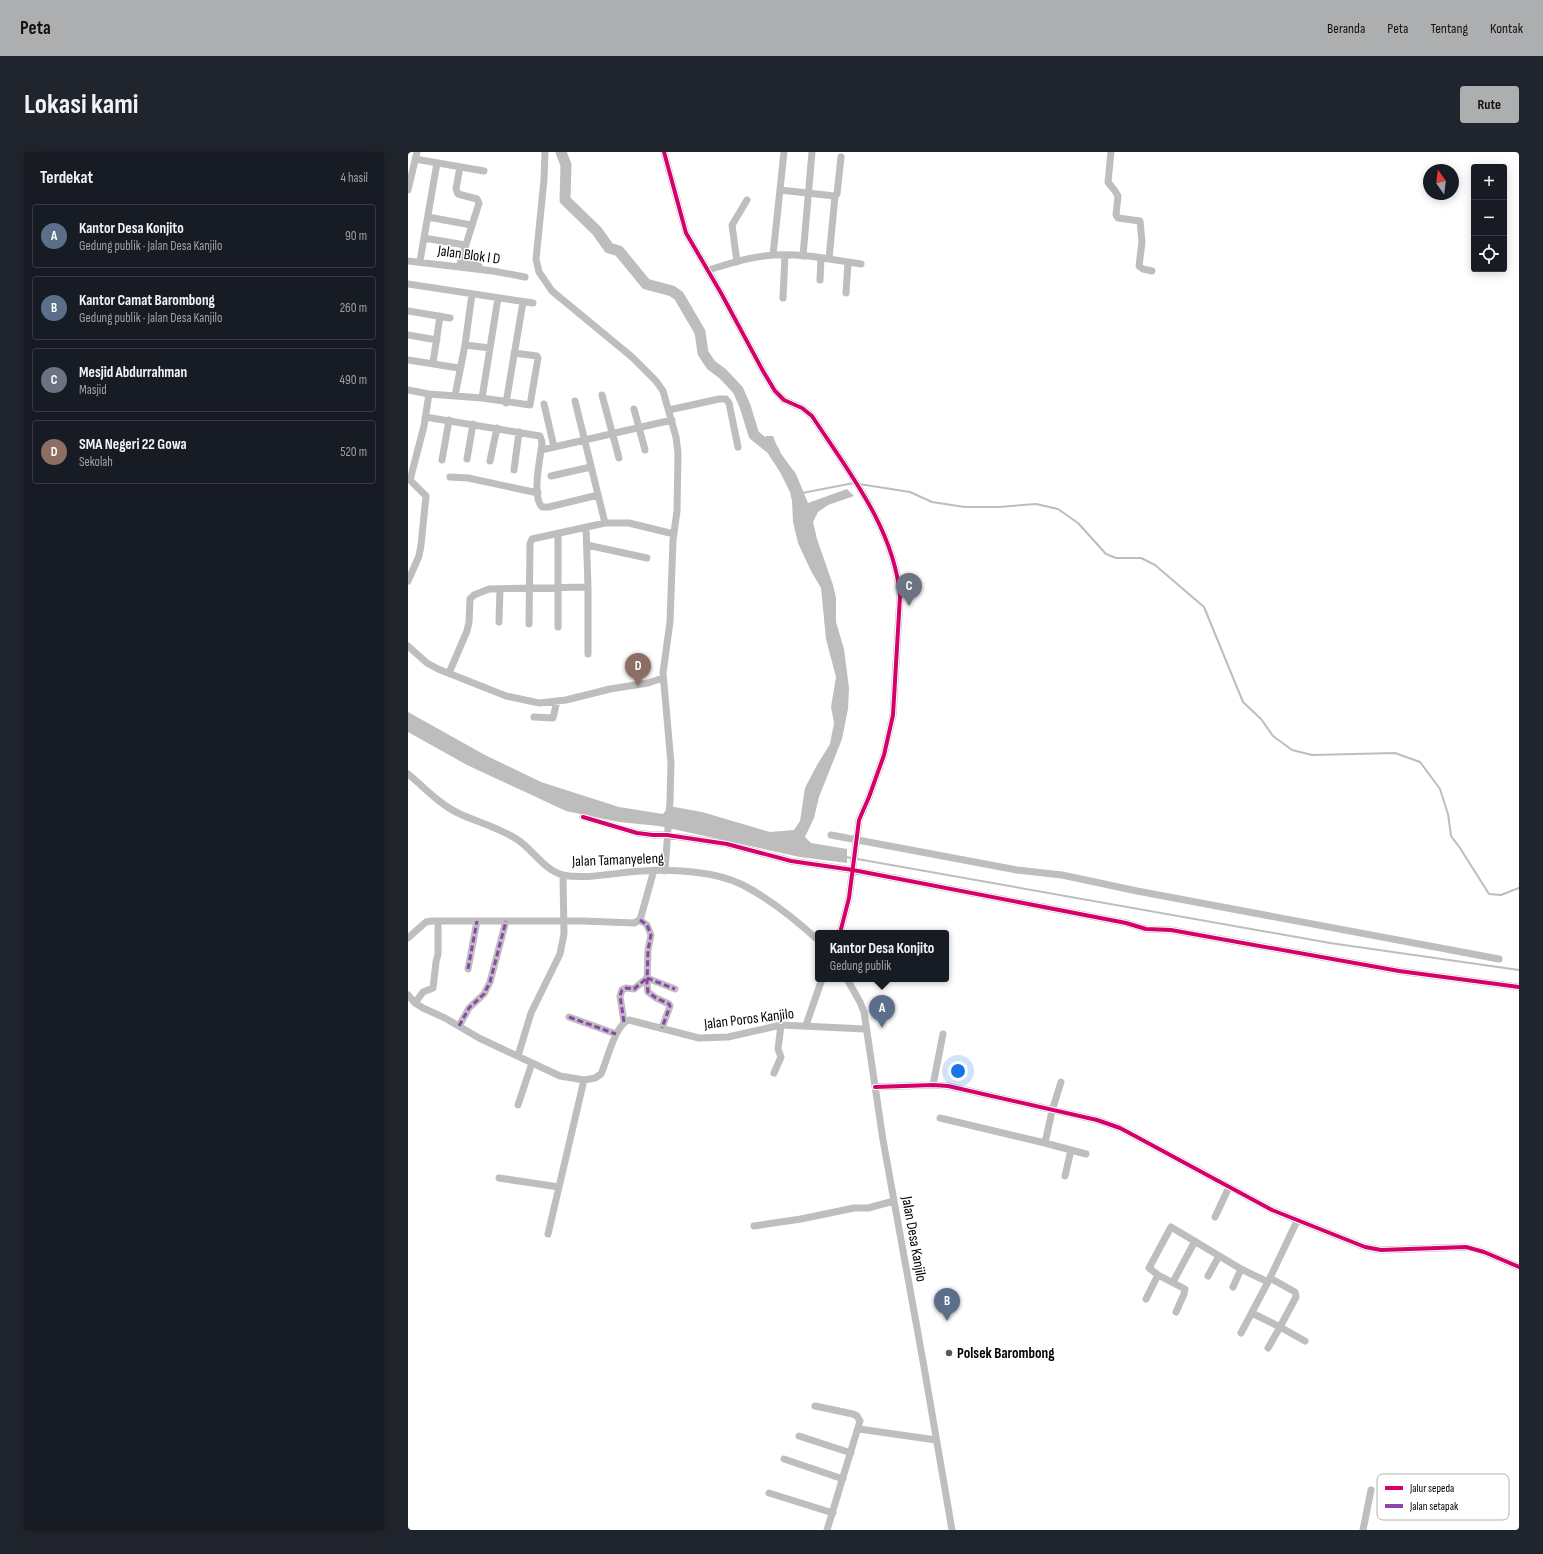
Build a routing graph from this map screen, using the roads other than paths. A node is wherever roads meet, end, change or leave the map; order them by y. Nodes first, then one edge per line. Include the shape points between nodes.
1 (544, 152) edge
2 (664, 152) edge
3 (784, 152) edge
4 (812, 152) edge
5 (1112, 152) edge
6 (416, 156) edge
7 (841, 158) dead end
8 (437, 163) junction
9 (460, 167) junction
10 (484, 171) dead end
11 (408, 190) edge
12 (780, 190) junction
13 (808, 193) junction
14 (835, 196) junction
15 (747, 200) dead end
16 (428, 217) junction
17 (471, 225) junction
18 (424, 238) junction
19 (465, 245) junction
20 (773, 255) junction
21 (785, 255) junction
22 (803, 256) junction
23 (821, 258) junction
24 (830, 259) junction
25 (408, 261) edge
26 (420, 261) junction
27 (737, 262) junction
28 (848, 262) junction
29 (460, 263) junction
30 (861, 264) dead end
31 (708, 270) junction
32 (1152, 271) dead end
33 (525, 277) dead end
34 (820, 280) dead end
35 (408, 284) edge
36 (846, 293) dead end
37 (472, 294) junction
38 (498, 298) junction
39 (783, 298) dead end
40 (523, 302) junction
41 (533, 303) dead end
42 (408, 311) edge
43 (440, 316) junction
44 (450, 318) dead end
45 (408, 335) edge
46 (437, 340) junction
47 (465, 345) junction
48 (490, 348) junction
49 (514, 353) junction
50 (408, 360) edge
51 (433, 363) junction
52 (459, 368) junction
53 (408, 390) edge
54 (429, 394) junction
55 (602, 395) dead end
56 (455, 396) junction
57 (482, 398) junction
58 (575, 401) dead end
59 (506, 403) junction
60 (544, 404) dead end
61 (634, 409) dead end
62 (669, 410) junction
63 (426, 417) junction
64 (449, 420) junction
65 (672, 420) junction
66 (473, 424) junction
67 (639, 427) junction
68 (497, 428) junction
69 (519, 432) junction
70 (612, 433) junction
71 (585, 440) junction
72 (554, 447) junction
73 (738, 447) dead end
74 (541, 450) junction
75 (645, 450) dead end
76 (619, 458) dead end
77 (467, 459) dead end
78 (442, 460) dead end
79 (490, 461) dead end
80 (592, 467) junction
81 (514, 470) dead end
82 (551, 476) dead end
83 (450, 478) dead end
84 (409, 479) edge
85 (538, 493) junction
86 (598, 495) junction
87 (605, 523) junction
88 (586, 527) junction
89 (558, 534) junction
90 (674, 534) junction
91 (586, 545) junction
92 (647, 558) dead end
93 (408, 582) edge
94 (588, 587) junction
95 (528, 588) junction
96 (558, 588) junction
97 (500, 589) junction
98 (499, 622) dead end
99 (529, 624) dead end
100 (558, 627) dead end
101 (408, 646) edge
102 (588, 654) dead end
103 (449, 673) junction
104 (663, 678) junction
105 (557, 701) junction
106 (534, 717) dead end
107 (408, 774) edge
108 (583, 817) dead end
109 (668, 832) junction
110 (831, 835) dead end
111 (856, 842) junction
112 (854, 868) junction
113 (654, 870) junction
114 (664, 871) junction
115 (564, 875) junction
116 (640, 920) junction
117 (438, 921) junction
118 (477, 921) junction
119 (506, 921) junction
120 (564, 921) junction
121 (841, 930) edge
122 (408, 938) edge
123 (815, 938) edge
124 (1499, 959) dead end
125 (468, 969) dead end
126 (647, 978) junction
127 (821, 982) edge
128 (849, 982) edge
129 (1519, 987) edge
130 (675, 989) dead end
131 (408, 995) edge
132 (415, 1003) junction
133 (569, 1017) dead end
134 (624, 1022) junction
135 (782, 1025) junction
136 (459, 1026) junction
137 (806, 1026) junction
138 (662, 1028) junction
139 (865, 1029) junction
140 (616, 1034) junction
141 (943, 1034) dead end
142 (518, 1056) junction
143 (532, 1063) junction
144 (774, 1074) dead end
145 (584, 1080) junction
146 (1061, 1082) dead end
147 (933, 1085) junction
148 (875, 1087) junction
149 (518, 1105) dead end
150 (1052, 1111) junction
151 (940, 1118) dead end
152 (1045, 1144) junction
153 (1072, 1150) junction
154 (1086, 1154) dead end
155 (1065, 1176) dead end
156 (499, 1178) dead end
157 (1229, 1186) junction
158 (558, 1187) junction
159 (894, 1201) junction
160 (1215, 1217) dead end
161 (1297, 1221) junction
162 (754, 1226) dead end
163 (548, 1234) dead end
164 (1195, 1241) junction
165 (1219, 1256) junction
166 (1519, 1267) edge
167 (1241, 1270) junction
168 (1158, 1275) junction
169 (1208, 1276) dead end
170 (1269, 1280) junction
171 (1172, 1282) junction
172 (1233, 1287) dead end
173 (1146, 1298) dead end
174 (1176, 1312) dead end
175 (1252, 1313) junction
176 (1280, 1327) junction
177 (1241, 1333) dead end
178 (1305, 1342) dead end
179 (1268, 1348) dead end
180 (815, 1406) dead end
181 (859, 1429) junction
182 (799, 1436) dead end
183 (936, 1440) junction
184 (851, 1453) junction
185 (784, 1459) dead end
186 (843, 1479) junction
187 (1371, 1490) dead end
188 (768, 1493) dead end
189 (833, 1513) junction
190 (827, 1530) edge
191 (952, 1530) edge
192 (1363, 1530) edge

1 - 62 street via 545,168 536,259 539,272 552,291 650,373 663,391
2 - 31 street via 686,233
3 - 12 street
4 - 13 street
5 - 32 street via 1108,182 1118,196 1116,215 1118,218 1140,221 1142,242 1139,266
6 - 8 street
6 - 11 street
7 - 14 street
8 - 9 street
8 - 16 street
9 - 10 street
9 - 17 street via 456,189 458,194 474,197 479,201
12 - 13 street
12 - 20 street
13 - 14 street
13 - 22 street
14 - 24 street
15 - 27 street via 732,226
16 - 17 street
16 - 18 street
17 - 19 street
18 - 19 street
18 - 26 street
19 - 29 street
20 - 21 street
20 - 27 street
21 - 22 street
21 - 39 street
22 - 23 street
23 - 24 street
23 - 34 street
24 - 28 street
25 - 26 street, Jalan Blok I D
26 - 29 street, Jalan Blok I D
27 - 31 street
28 - 30 street
28 - 36 street
29 - 33 street, Jalan Blok I D
31 - 111 street via 775,391 784,400 812,416 864,496 882,529 899,585 894,715 884,755 859,820
35 - 37 street
37 - 38 street
37 - 47 street
38 - 40 street
38 - 48 street
40 - 41 street
40 - 49 street
42 - 43 street
43 - 44 street
43 - 46 street
45 - 46 street
46 - 51 street
47 - 48 street
47 - 52 street
48 - 57 street
49 - 59 street
49 - 59 street via 537,356 537,366 530,405
50 - 51 street
51 - 52 street
52 - 56 street
53 - 54 street
54 - 56 street
54 - 63 street
55 - 70 street
56 - 57 street
57 - 59 street
58 - 71 street
60 - 72 street
61 - 67 street
62 - 65 street
62 - 73 street via 726,399
63 - 64 street
63 - 84 street
64 - 66 street
64 - 78 street
65 - 67 street
65 - 90 street via 678,453
66 - 68 street
66 - 77 street
67 - 70 street
67 - 75 street
68 - 69 street
68 - 79 street
69 - 74 street via 534,434 541,438
69 - 81 street
70 - 71 street
70 - 76 street
71 - 72 street
71 - 80 street
72 - 74 street
74 - 85 street
80 - 82 street
80 - 86 street
83 - 85 street via 468,478
84 - 93 street via 426,498 419,556
85 - 86 street via 544,508
86 - 87 street
87 - 88 street
87 - 90 street via 629,523
88 - 89 street
88 - 91 street
89 - 95 street via 531,540
89 - 96 street
90 - 104 street via 671,611
91 - 92 street
91 - 94 street
94 - 96 street
94 - 102 street
95 - 96 street
95 - 97 street
95 - 99 street
96 - 100 street
97 - 98 street
97 - 103 street via 490,589 471,597 467,631
101 - 103 street via 427,663
103 - 105 street via 506,696 539,703
104 - 105 street
104 - 109 street via 671,763
105 - 106 street via 552,718
107 - 115 street, Jalan Tamanyeleng via 447,807 510,835 520,841 540,861
108 - 109 street via 637,833
109 - 112 street via 739,846 791,861
109 - 114 street
110 - 111 street
111 - 112 street
111 - 124 street via 1017,870 1062,875
112 - 121 street
112 - 129 street via 1146,929 1171,930 1399,971
113 - 114 street, Jalan Tamanyeleng
113 - 115 street, Jalan Tamanyeleng
113 - 116 street
114 - 123 street, Jalan Tamanyeleng via 700,873 742,884 777,906
115 - 120 street
116 - 120 street via 634,923
116 - 126 street via 647,925 651,935
117 - 118 street
117 - 122 street via 426,922
117 - 132 street via 438,954 433,988 423,992
118 - 119 street
118 - 125 street
119 - 120 street
119 - 136 street via 490,982 484,994 469,1008
120 - 142 street via 560,954 531,1013
126 - 130 street
126 - 134 street via 634,989 622,990 620,996
126 - 138 street via 649,994 670,1006
127 - 137 street
128 - 139 street, Jalan Desa Kanjilo via 864,1012
131 - 132 street
132 - 136 street
133 - 140 street
134 - 138 street, Jalan Poros Kanjilo via 634,1020
134 - 140 street
135 - 137 street, Jalan Poros Kanjilo
135 - 138 street, Jalan Poros Kanjilo via 728,1037 707,1038
135 - 144 street via 778,1049 781,1057
136 - 142 street
137 - 139 street, Jalan Poros Kanjilo
139 - 148 street, Jalan Desa Kanjilo
140 - 145 street via 601,1074
141 - 147 street
142 - 143 street
143 - 145 street via 560,1076
143 - 149 street
145 - 158 street
146 - 150 street
147 - 148 street
147 - 150 street via 961,1088
148 - 159 street, Jalan Desa Kanjilo
150 - 152 street
150 - 157 street via 1097,1120 1120,1128
151 - 152 street
152 - 153 street
153 - 154 street
153 - 155 street
156 - 158 street
157 - 160 street
157 - 161 street
158 - 163 street
159 - 162 street via 868,1208 854,1208
159 - 183 street, Jalan Desa Kanjilo
161 - 166 street via 1370,1249 1466,1247
161 - 170 street
164 - 165 street
164 - 168 street via 1169,1228 1149,1267
164 - 171 street
165 - 167 street
165 - 169 street
167 - 170 street
167 - 172 street
168 - 171 street
168 - 173 street
170 - 175 street
170 - 176 street via 1297,1295
171 - 174 street via 1185,1290
175 - 176 street
175 - 177 street
176 - 178 street
176 - 179 street
180 - 181 street via 858,1416
181 - 183 street
181 - 184 street
182 - 184 street
183 - 191 street, Jalan Desa Kanjilo
184 - 186 street
185 - 186 street
186 - 189 street
187 - 192 street
188 - 189 street
189 - 190 street

